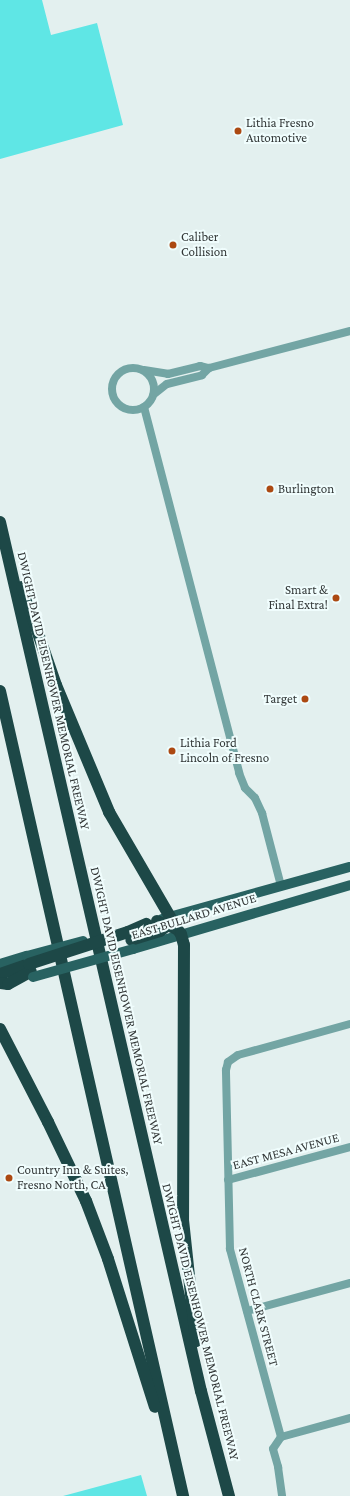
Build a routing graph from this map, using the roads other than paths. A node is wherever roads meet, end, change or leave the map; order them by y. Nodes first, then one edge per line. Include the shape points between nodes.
1 (350, 331) edge
2 (209, 368) junction
3 (144, 370) junction
4 (154, 394) junction
5 (144, 407) junction
6 (1, 525) edge
7 (0, 691) edge
8 (350, 867) edge
9 (350, 885) edge
10 (281, 886) junction
11 (160, 921) junction
12 (181, 934) junction
13 (130, 937) junction
14 (0, 964) edge
15 (30, 967) junction
16 (0, 974) edge
17 (3, 984) edge
18 (350, 1024) edge
19 (0, 1029) edge
20 (350, 1147) edge
21 (228, 1180) junction
22 (350, 1283) edge
23 (247, 1311) junction
24 (201, 1392) junction
25 (350, 1418) edge
26 (281, 1437) junction
27 (182, 1491) edge
28 (229, 1496) edge
29 (282, 1496) edge

1 - 2 street
2 - 3 street via 200,366 168,374
2 - 4 street via 202,375 172,382
3 - 4 street via 153,381
3 - 5 street via 132,367 120,372 112,390 116,402 122,406 134,410
4 - 5 street
5 - 10 street via 239,773 262,813
6 - 11 highway via 56,685 109,812
6 - 24 highway, DWIGHT DAVID EISENHOWER MEMORIAL FREEWAY
7 - 27 highway
8 - 10 main road, EAST BULLARD AVENUE
9 - 12 main road, EAST BULLARD AVENUE
10 - 11 main road, EAST BULLARD AVENUE
11 - 12 highway via 177,929
11 - 13 highway
11 - 13 highway via 160,931
12 - 13 main road, EAST BULLARD AVENUE
12 - 24 highway via 184,945 183,1220
13 - 15 highway
14 - 15 main road
15 - 16 highway
15 - 17 highway
18 - 21 street, NORTH CLARK STREET via 238,1055 228,1062
19 - 27 highway via 86,1201 108,1258
20 - 21 street, EAST MESA AVENUE
21 - 23 street, NORTH CLARK STREET via 230,1249
22 - 23 street
23 - 26 street, NORTH CLARK STREET
24 - 28 highway, DWIGHT DAVID EISENHOWER MEMORIAL FREEWAY
25 - 26 street
26 - 29 street via 273,1449

